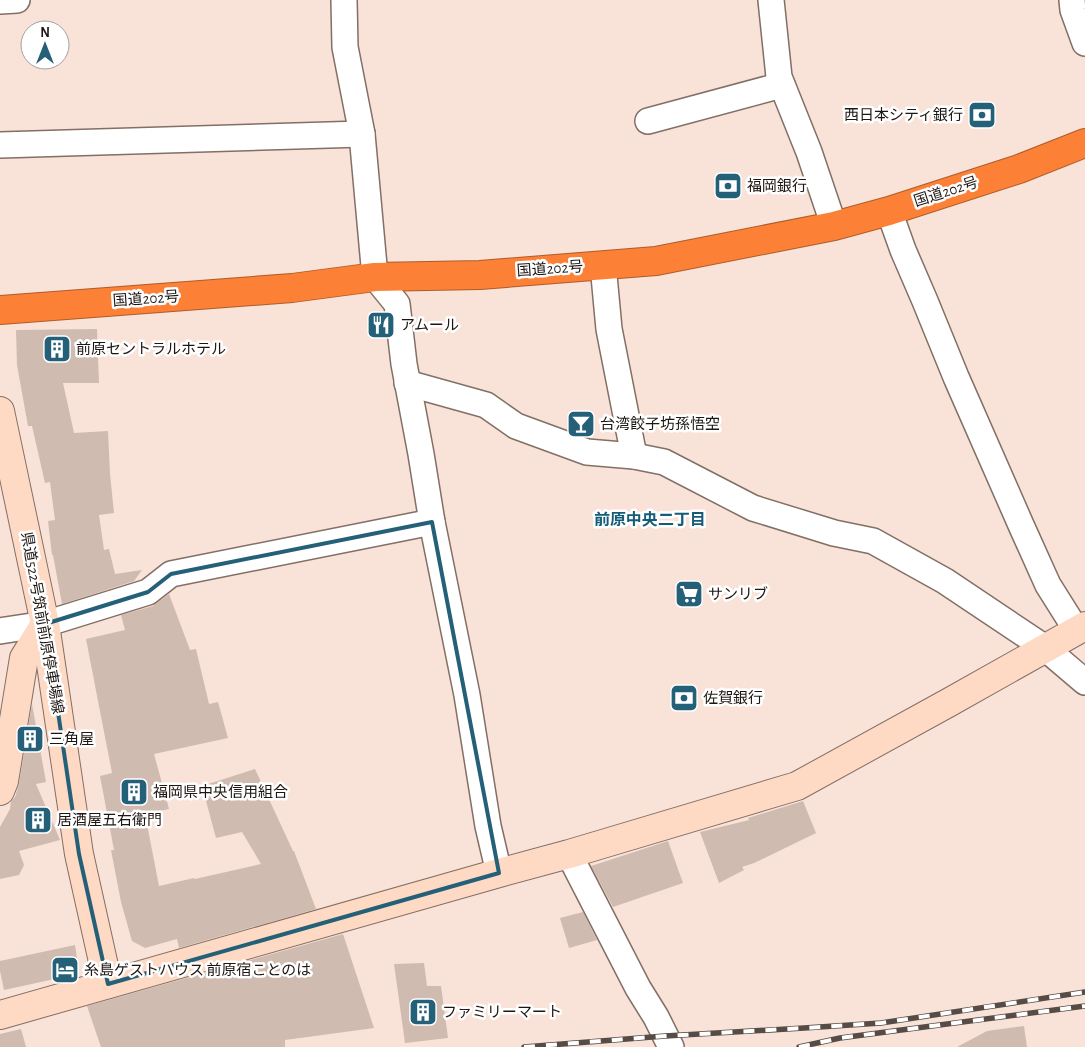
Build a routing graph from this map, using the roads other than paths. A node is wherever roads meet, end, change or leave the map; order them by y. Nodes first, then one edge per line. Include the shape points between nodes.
1 (17, 0) edge
2 (344, 0) edge
3 (771, 0) edge
4 (1072, 0) edge
5 (0, 1) edge
6 (1085, 43) edge
7 (782, 85) junction
8 (648, 121) dead end
9 (362, 134) junction
10 (1085, 143) edge
11 (0, 145) edge
12 (889, 211) junction
13 (834, 226) junction
14 (602, 265) junction
15 (376, 277) junction
16 (0, 310) edge
17 (407, 382) junction
18 (0, 411) edge
19 (634, 456) junction
20 (432, 522) junction
21 (45, 624) junction
22 (1081, 628) edge
23 (0, 630) edge
24 (1045, 648) junction
25 (1085, 682) edge
26 (0, 791) edge
27 (569, 854) junction
28 (499, 872) junction
29 (108, 984) junction
30 (0, 1015) edge
31 (670, 1047) edge

1 - 5 street
2 - 9 street via 345,47
3 - 7 street
4 - 6 street
7 - 8 street
7 - 13 street
9 - 11 street
9 - 15 street
10 - 12 highway, 国道202号 via 1019,169
12 - 13 highway, 国道202号
12 - 22 street via 956,378 1048,585
13 - 14 highway, 国道202号 via 656,261
14 - 15 highway, 国道202号 via 480,275
14 - 19 street via 609,329
15 - 16 highway, 国道202号 via 292,288
15 - 17 street via 396,304
17 - 19 street via 486,405 516,426 587,452
17 - 20 street
18 - 21 street, 県道522号筑前前原停車場線
19 - 24 street via 664,462 753,508 873,541 945,581
20 - 21 street via 171,574 148,592
20 - 28 street
21 - 23 street
21 - 26 street via 24,658
21 - 29 street, 県道522号筑前前原停車場線 via 79,854
22 - 24 street
24 - 25 street
24 - 27 street via 796,786
27 - 28 street
27 - 31 street
28 - 29 street
29 - 30 street

